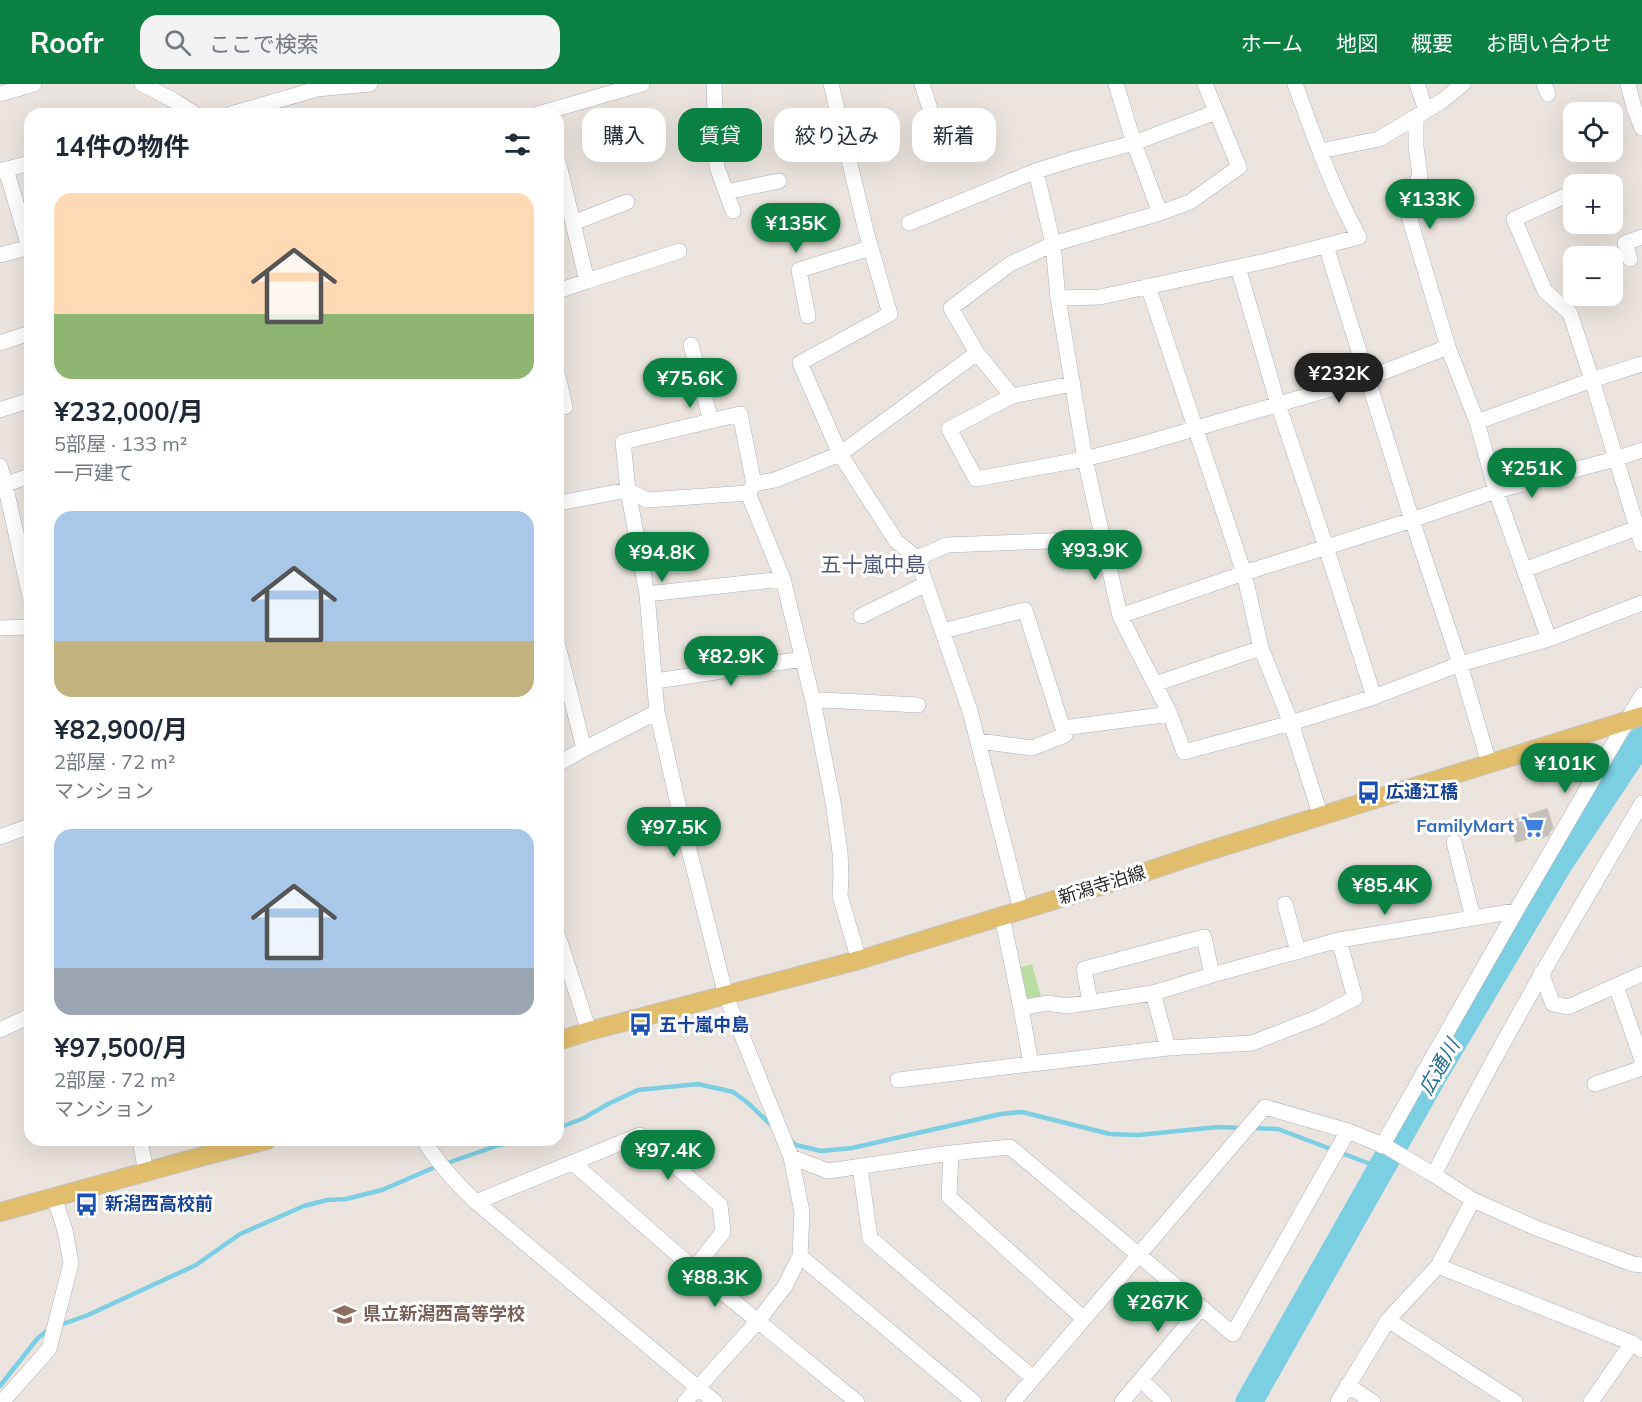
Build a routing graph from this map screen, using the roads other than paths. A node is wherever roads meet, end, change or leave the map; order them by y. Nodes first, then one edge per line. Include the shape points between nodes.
1 (34, 84) edge
2 (142, 84) edge
3 (370, 84) edge
4 (642, 84) edge
5 (714, 84) edge
6 (831, 84) edge
7 (922, 84) edge
8 (1116, 84) edge
9 (1205, 84) edge
10 (1295, 84) edge
11 (1417, 84) edge
12 (1463, 84) edge
13 (1628, 84) edge
14 (0, 94) edge
15 (185, 108) edge
16 (252, 108) edge
17 (561, 108) edge
18 (930, 108) edge
19 (1216, 112) junction
20 (1421, 114) junction
21 (1642, 128) edge
22 (1134, 143) junction
23 (1320, 151) junction
24 (24, 165) edge
25 (3, 170) edge
26 (1036, 171) junction
27 (779, 181) dead end
28 (726, 192) junction
29 (1563, 197) edge
30 (627, 202) dead end
31 (564, 209) edge
32 (733, 211) dead end
33 (1160, 213) junction
34 (573, 223) junction
35 (909, 223) dead end
36 (24, 230) edge
37 (1642, 237) edge
38 (1053, 244) junction
39 (1326, 246) junction
40 (870, 248) junction
41 (24, 249) edge
42 (679, 251) dead end
43 (0, 255) edge
44 (1630, 259) dead end
45 (1238, 267) junction
46 (587, 281) junction
47 (1148, 286) junction
48 (564, 289) edge
49 (1058, 298) junction
50 (808, 316) dead end
51 (24, 335) edge
52 (0, 343) edge
53 (691, 345) dead end
54 (1448, 347) junction
55 (977, 353) junction
56 (1642, 364) edge
57 (1368, 378) junction
58 (1592, 380) junction
59 (1073, 384) junction
60 (1012, 396) junction
61 (24, 402) edge
62 (564, 403) edge
63 (1278, 404) junction
64 (565, 407) dead end
65 (0, 410) edge
66 (711, 421) junction
67 (1477, 423) junction
68 (1195, 429) junction
69 (1642, 450) edge
70 (840, 454) junction
71 (1085, 459) junction
72 (1615, 459) junction
73 (0, 466) edge
74 (24, 478) edge
75 (3, 485) edge
76 (751, 489) junction
77 (628, 490) junction
78 (1496, 491) junction
79 (564, 502) edge
80 (1412, 520) junction
81 (1639, 527) edge
82 (1103, 539) junction
83 (1642, 544) edge
84 (1326, 547) junction
85 (917, 558) junction
86 (1524, 570) junction
87 (24, 571) edge
88 (1244, 573) junction
89 (783, 579) junction
90 (926, 584) junction
91 (647, 594) junction
92 (1642, 603) edge
93 (861, 616) dead end
94 (1120, 616) junction
95 (24, 627) edge
96 (0, 628) edge
97 (943, 631) junction
98 (1549, 639) junction
99 (1261, 648) junction
100 (803, 659) junction
101 (1460, 664) junction
102 (564, 673) edge
103 (655, 681) junction
104 (1155, 684) junction
105 (1642, 695) edge
106 (1374, 697) junction
107 (813, 702) junction
108 (918, 705) dead end
109 (657, 712) junction
110 (1170, 714) junction
111 (1634, 719) edge
112 (1291, 723) junction
113 (1063, 728) junction
114 (978, 741) junction
115 (584, 749) junction
116 (564, 761) edge
117 (1489, 763) junction
118 (1642, 802) edge
119 (1321, 817) junction
120 (24, 828) edge
121 (0, 837) edge
122 (1454, 842) dead end
123 (1285, 904) dead end
124 (1022, 910) junction
125 (1516, 911) junction
126 (1002, 916) junction
127 (1473, 918) junction
128 (1339, 940) junction
129 (1298, 952) junction
130 (564, 954) edge
131 (859, 960) junction
132 (1541, 973) junction
133 (1642, 974) edge
134 (1212, 975) junction
135 (1616, 986) junction
136 (1153, 993) junction
137 (726, 996) junction
138 (1090, 1002) junction
139 (1021, 1008) junction
140 (24, 1019) edge
141 (0, 1030) edge
142 (589, 1031) junction
143 (564, 1039) edge
144 (1168, 1048) junction
145 (1642, 1060) edge
146 (1031, 1064) junction
147 (1642, 1068) edge
148 (898, 1080) dead end
149 (1595, 1084) dead end
150 (1348, 1131) junction
151 (141, 1146) edge
152 (243, 1146) edge
153 (428, 1146) edge
154 (1384, 1147) junction
155 (951, 1153) junction
156 (790, 1157) junction
157 (573, 1163) junction
158 (860, 1167) junction
159 (146, 1173) junction
160 (1430, 1173) junction
161 (54, 1197) junction
162 (1473, 1200) junction
163 (476, 1202) junction
164 (0, 1212) edge
165 (1138, 1254) junction
166 (800, 1256) junction
167 (1642, 1265) edge
168 (1438, 1266) junction
169 (693, 1269) junction
170 (1201, 1308) junction
171 (1083, 1318) junction
172 (1388, 1320) junction
173 (758, 1321) junction
174 (1637, 1347) edge
175 (1033, 1378) junction
176 (1141, 1380) junction
177 (1347, 1385) junction
178 (698, 1388) junction
179 (2, 1402) edge
180 (685, 1402) edge
181 (715, 1402) edge
182 (857, 1402) edge
183 (974, 1402) edge
184 (1013, 1402) edge
185 (1122, 1402) edge
186 (1164, 1402) edge
187 (1338, 1402) edge
188 (1373, 1402) edge
189 (1515, 1402) edge
190 (1592, 1402) edge

1 - 14 street
2 - 15 street
3 - 16 street via 317,89
4 - 17 street
5 - 28 street via 717,167
6 - 40 street
7 - 18 street
8 - 22 street
9 - 19 street
10 - 23 street
11 - 20 street
12 - 20 street
13 - 21 street
19 - 22 street
19 - 33 street via 1239,167 1190,201
20 - 23 street via 1379,139
20 - 54 street via 1416,147 1420,176 1405,203
22 - 26 street
22 - 33 street
23 - 39 street via 1359,237
24 - 25 street
25 - 36 street
26 - 35 street
26 - 38 street
27 - 28 street
28 - 32 street
29 - 58 street via 1514,219 1545,291 1570,314
30 - 34 street
31 - 34 street
33 - 38 street
34 - 46 street
37 - 44 street via 1622,237
38 - 49 street
38 - 55 street via 1010,264 951,308
39 - 45 street
39 - 57 street
40 - 50 street via 799,270
40 - 70 street via 890,314 800,363
41 - 43 street
42 - 46 street
45 - 47 street
45 - 63 street
46 - 48 street
47 - 49 street via 1100,297
47 - 68 street
49 - 59 street
51 - 52 street
53 - 66 street
54 - 57 street
54 - 67 street
55 - 60 street
55 - 70 street
56 - 58 street
57 - 63 street
57 - 80 street
58 - 67 street
58 - 72 street
59 - 60 street
59 - 71 street
60 - 71 street via 949,429 976,479
61 - 65 street
62 - 64 street
63 - 68 street
63 - 84 street
66 - 76 street via 740,414
66 - 77 street via 623,442
67 - 78 street
68 - 71 street
68 - 88 street
69 - 72 street
70 - 76 street
70 - 85 street via 896,541
71 - 82 street
72 - 78 street
72 - 81 street
73 - 75 street
74 - 75 street
75 - 87 street
76 - 77 street via 647,500
76 - 89 street
77 - 79 street
77 - 91 street
78 - 80 street
78 - 86 street
80 - 84 street
80 - 101 street
81 - 83 street
81 - 86 street
82 - 85 street via 947,546
82 - 94 street
84 - 88 street
84 - 106 street
85 - 90 street
86 - 98 street
88 - 94 street
88 - 99 street
89 - 91 street
89 - 100 street
90 - 93 street
90 - 97 street
91 - 103 street
92 - 98 street
94 - 104 street
95 - 96 street
97 - 113 street via 1024,610
97 - 114 street
98 - 101 street
99 - 104 street
99 - 112 street
100 - 103 street
100 - 107 street
101 - 106 street
101 - 117 street
102 - 115 street
103 - 109 street
104 - 110 street
105 - 111 street
106 - 112 street
107 - 108 street
107 - 131 street via 838,842 840,896
109 - 115 street
109 - 137 street
110 - 112 street via 1184,752
110 - 113 street
111 - 117 main road, 新潟寺泊線
111 - 125 street
112 - 119 street
113 - 114 street via 1065,735 1032,748
114 - 124 street
115 - 116 street
117 - 119 main road, 新潟寺泊線
118 - 132 street
119 - 124 main road, 新潟寺泊線
120 - 121 street
122 - 127 street
123 - 129 street
124 - 126 main road, 新潟寺泊線
125 - 127 street
125 - 154 street
126 - 131 main road, 新潟寺泊線
126 - 139 street
127 - 128 street
128 - 129 street
128 - 144 street via 1355,998 1252,1043
129 - 134 street
130 - 142 street
131 - 137 main road, 新潟寺泊線
132 - 135 street via 1553,1004 1568,1007
132 - 160 street
133 - 135 street
134 - 136 street
134 - 138 street via 1204,937 1084,969
135 - 145 street
136 - 138 street
136 - 144 street
137 - 142 main road, 新潟寺泊線
137 - 156 street
138 - 139 street
139 - 146 street
140 - 141 street
142 - 143 main road, 新潟寺泊線
144 - 146 street
146 - 148 street
147 - 149 street
150 - 154 street
150 - 165 street via 1265,1107
150 - 170 street via 1233,1334
151 - 159 street
152 - 159 main road
153 - 163 street
154 - 160 street
155 - 158 street
155 - 165 street via 1010,1147
155 - 171 street via 949,1197
156 - 158 street via 828,1171
156 - 166 street via 802,1212
157 - 163 street
157 - 169 street
157 - 169 street via 640,1135 711,1197 720,1205 723,1233
158 - 175 street via 870,1238
159 - 161 main road
160 - 162 street
161 - 164 main road
161 - 179 street via 71,1263 50,1349
162 - 167 street via 1536,1228
162 - 168 street
163 - 178 street
165 - 170 street
165 - 171 street
166 - 173 street via 785,1286
166 - 183 street
168 - 172 street
168 - 174 street
169 - 173 street
170 - 176 street
171 - 175 street
172 - 177 street
172 - 189 street
173 - 178 street
173 - 182 street
174 - 190 street
175 - 184 street
176 - 185 street
176 - 186 street
177 - 187 street
177 - 188 street
178 - 180 street
178 - 181 street

